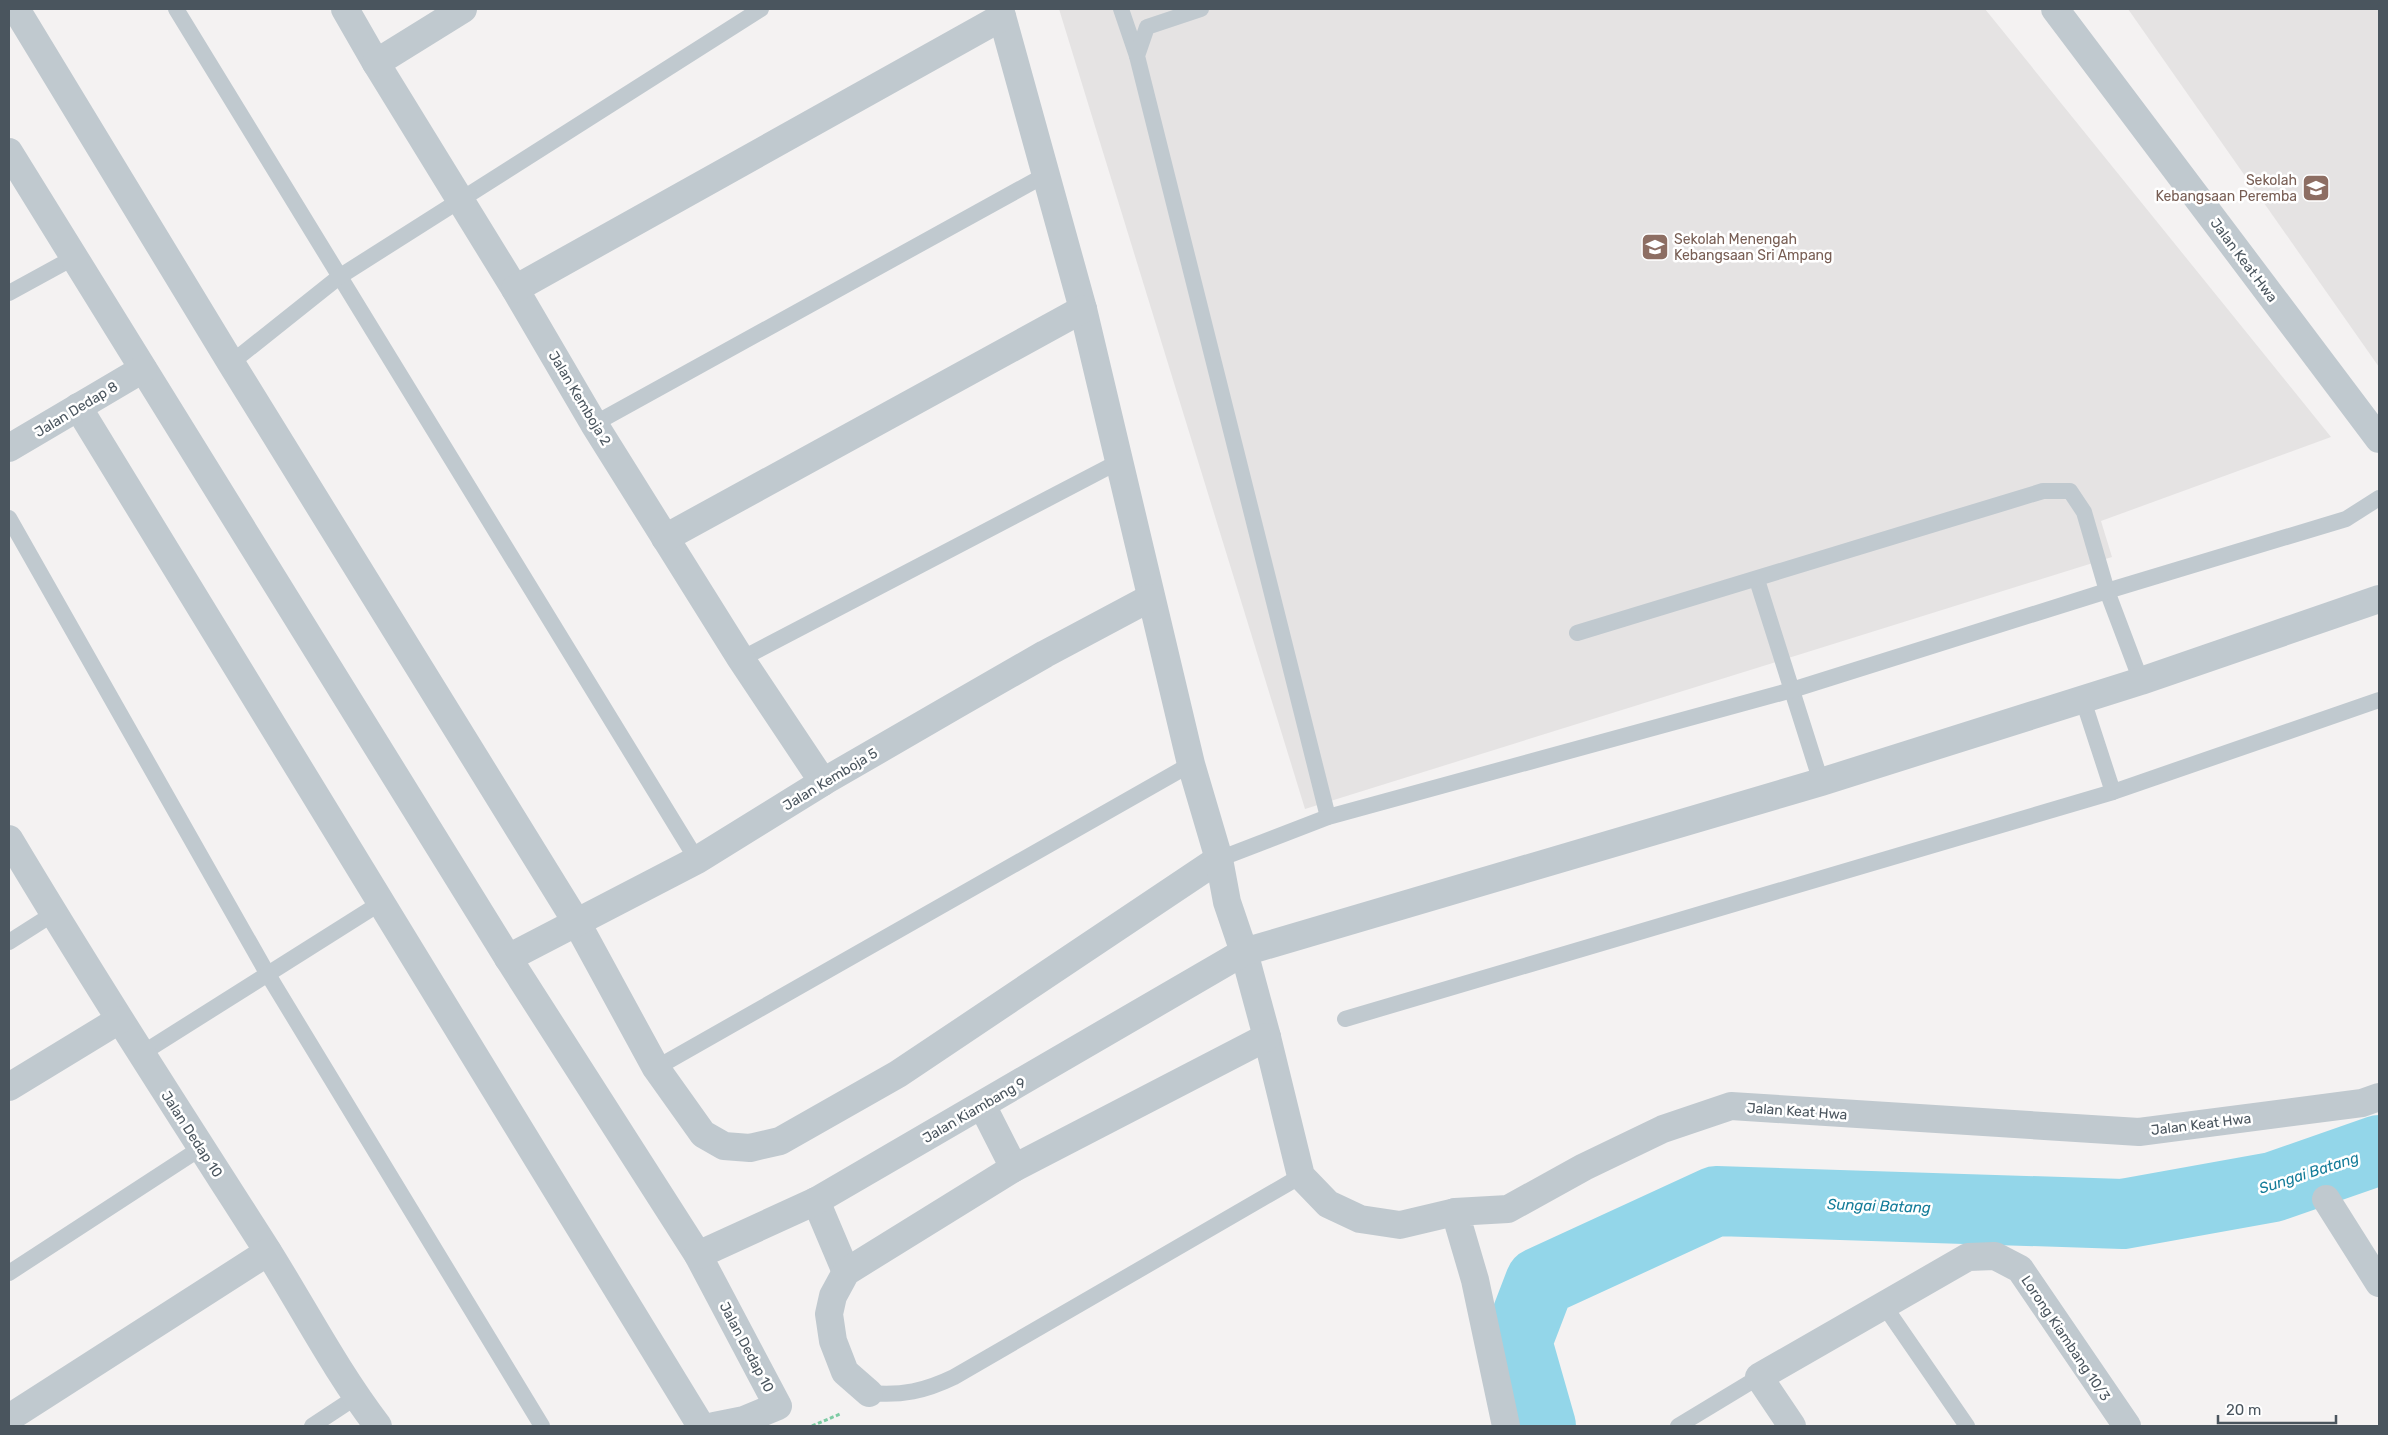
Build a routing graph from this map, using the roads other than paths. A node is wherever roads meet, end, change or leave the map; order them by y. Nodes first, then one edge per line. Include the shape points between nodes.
1 (16, 9) edge
2 (176, 9) edge
3 (345, 9) edge
4 (463, 9) edge
5 (760, 9) edge
6 (1121, 9) edge
7 (1201, 9) edge
8 (2055, 9) edge
9 (1001, 13) edge
10 (1136, 56) junction
11 (376, 64) junction
12 (9, 152) edge
13 (1047, 174) junction
14 (460, 199) junction
15 (73, 258) junction
16 (339, 277) junction
17 (515, 289) junction
18 (9, 293) edge
19 (1083, 309) junction
20 (231, 363) junction
21 (143, 369) junction
22 (78, 407) junction
23 (594, 424) junction
24 (2379, 439) edge
25 (9, 448) edge
26 (1120, 461) junction
27 (2379, 498) edge
28 (9, 518) edge
29 (665, 538) junction
30 (1756, 580) junction
31 (2108, 591) junction
32 (1150, 598) junction
33 (2379, 599) edge
34 (1577, 633) dead end
35 (741, 659) junction
36 (2141, 682) junction
37 (1792, 690) junction
38 (2083, 700) junction
39 (2379, 700) edge
40 (1191, 764) junction
41 (823, 782) junction
42 (1821, 782) junction
43 (2113, 792) junction
44 (1328, 817) junction
45 (9, 839) edge
46 (1219, 859) junction
47 (697, 860) junction
48 (382, 902) junction
49 (53, 914) junction
50 (577, 923) junction
51 (9, 942) edge
52 (1244, 952) junction
53 (508, 958) junction
54 (267, 974) junction
55 (1345, 1019) dead end
56 (119, 1020) junction
57 (1267, 1037) junction
58 (141, 1054) junction
59 (656, 1068) junction
60 (9, 1086) edge
61 (2379, 1097) edge
62 (982, 1105) junction
63 (201, 1148) junction
64 (1014, 1168) junction
65 (1301, 1176) junction
66 (2326, 1199) dead end
67 (816, 1201) junction
68 (1455, 1212) junction
69 (268, 1252) junction
70 (698, 1256) junction
71 (846, 1272) junction
72 (9, 1273) edge
73 (2379, 1282) edge
74 (1883, 1304) junction
75 (1759, 1377) junction
76 (869, 1393) joint
77 (356, 1397) junction
78 (9, 1418) edge
79 (312, 1426) edge
80 (378, 1426) edge
81 (542, 1426) edge
82 (701, 1426) edge
83 (714, 1426) edge
84 (1506, 1426) edge
85 (1678, 1426) edge
86 (1792, 1426) edge
87 (1967, 1426) edge
88 (2127, 1426) edge

1 - 20 street
2 - 16 lane
3 - 11 street, Jalan Kemboja 2
4 - 11 street
5 - 14 lane
6 - 10 lane
7 - 10 lane via 1147,27
8 - 24 street, Jalan Keat Hwa
9 - 13 street
9 - 17 street
10 - 44 lane
11 - 14 street, Jalan Kemboja 2
12 - 15 street
13 - 19 street
13 - 23 lane
14 - 16 lane
14 - 17 street, Jalan Kemboja 2
15 - 18 lane
15 - 21 street
16 - 20 lane
16 - 47 lane
17 - 23 street, Jalan Kemboja 2
19 - 26 street
19 - 29 street
20 - 50 street
21 - 22 street, Jalan Dedap 8
21 - 53 street
22 - 25 street, Jalan Dedap 8
22 - 48 street
23 - 29 street, Jalan Kemboja 2
26 - 32 street
26 - 35 lane
27 - 31 lane via 2346,519
28 - 54 lane
29 - 35 street, Jalan Kemboja 2
30 - 31 lane via 2043,491 2070,491 2084,512
30 - 34 lane
30 - 37 lane
31 - 36 lane
31 - 37 lane
32 - 40 street
32 - 41 street, Jalan Kemboja 5
33 - 36 street, Jalan Kiambang 9
35 - 41 street, Jalan Kemboja 2
36 - 38 street, Jalan Kiambang 9
37 - 42 lane
37 - 44 lane
38 - 42 street, Jalan Kiambang 9
38 - 43 lane
39 - 43 lane
40 - 46 street
40 - 59 lane
41 - 47 street, Jalan Kemboja 5
42 - 52 street, Jalan Kiambang 9
43 - 55 lane
44 - 46 lane
45 - 49 street, Jalan Dedap 10
46 - 52 street via 1227,902
46 - 59 street via 898,1074 780,1141 750,1148 724,1146 703,1134
47 - 50 street, Jalan Kemboja 5
48 - 54 lane
48 - 82 street
49 - 51 lane
49 - 56 street, Jalan Dedap 10
50 - 53 street, Jalan Kemboja 5
50 - 59 street
52 - 57 street
52 - 62 street, Jalan Kiambang 9
53 - 70 street
54 - 58 lane
54 - 81 lane
56 - 58 street, Jalan Dedap 10
56 - 60 street
57 - 64 street
57 - 65 street
58 - 63 street, Jalan Dedap 10
61 - 68 street, Jalan Keat Hwa via 2362,1104 2139,1132 1731,1106 1663,1128 1508,1209
62 - 64 street
62 - 67 street, Jalan Kiambang 9
63 - 69 street, Jalan Dedap 10
63 - 72 lane
64 - 71 street
65 - 68 street, Jalan Keat Hwa via 1328,1204 1360,1219 1400,1225
65 - 76 lane via 954,1377 928,1389
66 - 73 street
67 - 70 street, Jalan Kiambang 9
67 - 71 street
68 - 84 street via 1475,1280
69 - 77 street, Jalan Dedap 10
69 - 78 street
70 - 83 street, Jalan Dedap 10 via 778,1406 744,1420
71 - 76 street via 833,1296 829,1314 833,1341 845,1372
74 - 75 street
74 - 87 lane
74 - 88 street, Lorong Kiambang 10/3 via 1968,1257 1995,1256 2020,1270
75 - 85 lane
75 - 86 street
77 - 79 lane
77 - 80 street, Jalan Dedap 10

